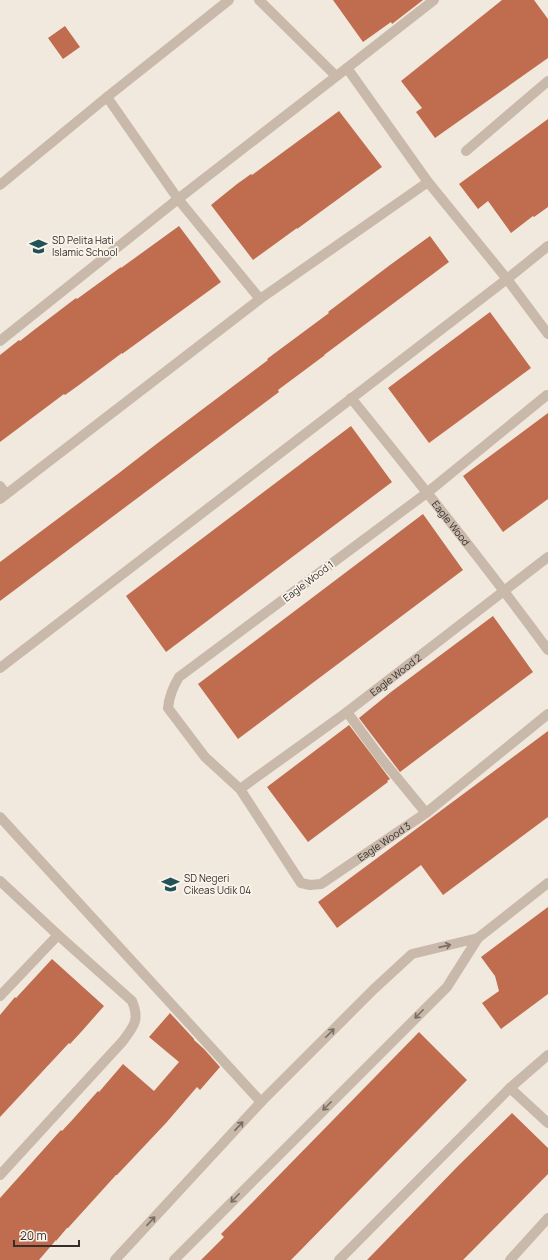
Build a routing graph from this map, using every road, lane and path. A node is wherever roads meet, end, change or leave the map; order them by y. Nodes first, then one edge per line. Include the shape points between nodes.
1 (229, 0) edge
2 (259, 0) edge
3 (434, 0) edge
4 (347, 68) junction
5 (336, 76) junction
6 (548, 81) edge
7 (107, 97) junction
8 (466, 151) dead end
9 (428, 182) junction
10 (0, 185) edge
11 (178, 199) junction
12 (548, 246) edge
13 (506, 280) junction
14 (260, 299) junction
15 (548, 334) edge
16 (0, 341) edge
17 (547, 395) dead end
18 (351, 398) junction
19 (428, 492) junction
20 (2, 493) edge
21 (548, 557) edge
22 (504, 590) junction
23 (548, 650) edge
24 (0, 668) edge
25 (347, 712) junction
26 (548, 714) edge
27 (240, 789) junction
28 (426, 813) junction
29 (0, 817) edge
30 (0, 881) edge
31 (548, 883) edge
32 (58, 935) junction
33 (478, 938) junction
34 (0, 996) edge
35 (548, 1055) edge
36 (510, 1088) junction
37 (261, 1102) junction
38 (548, 1123) edge
39 (0, 1175) edge
40 (548, 1218) edge
41 (115, 1260) edge
42 (174, 1260) edge
43 (339, 1260) edge
44 (510, 1260) edge

1 - 7 street
2 - 5 street
3 - 4 street
4 - 5 street
4 - 9 street
5 - 11 street
6 - 8 street
7 - 10 street
7 - 11 street
9 - 13 street
9 - 14 street
11 - 14 street
11 - 16 street
12 - 13 street
13 - 15 street
13 - 18 street
14 - 20 street
17 - 19 street, Eagle Wood 1
18 - 19 street, Eagle Wood
18 - 24 street
19 - 22 street, Eagle Wood
19 - 27 street, Eagle Wood 1 via 179,678 175,684 168,708 205,757
21 - 22 street, Eagle Wood 2
22 - 23 street, Eagle Wood
22 - 25 street, Eagle Wood 2
25 - 27 street, Eagle Wood 2
25 - 28 street
26 - 28 street, Eagle Wood 3
27 - 28 street, Eagle Wood 3 via 301,883 310,885 321,884
29 - 37 street
30 - 32 street
31 - 33 street
32 - 34 street
32 - 39 street via 132,1001 136,1011 136,1022 122,1042
37 -> 33 street via 412,954
33 -> 42 street via 447,987
35 - 36 street
36 - 38 street
36 - 43 street
41 -> 37 street
40 - 44 street

